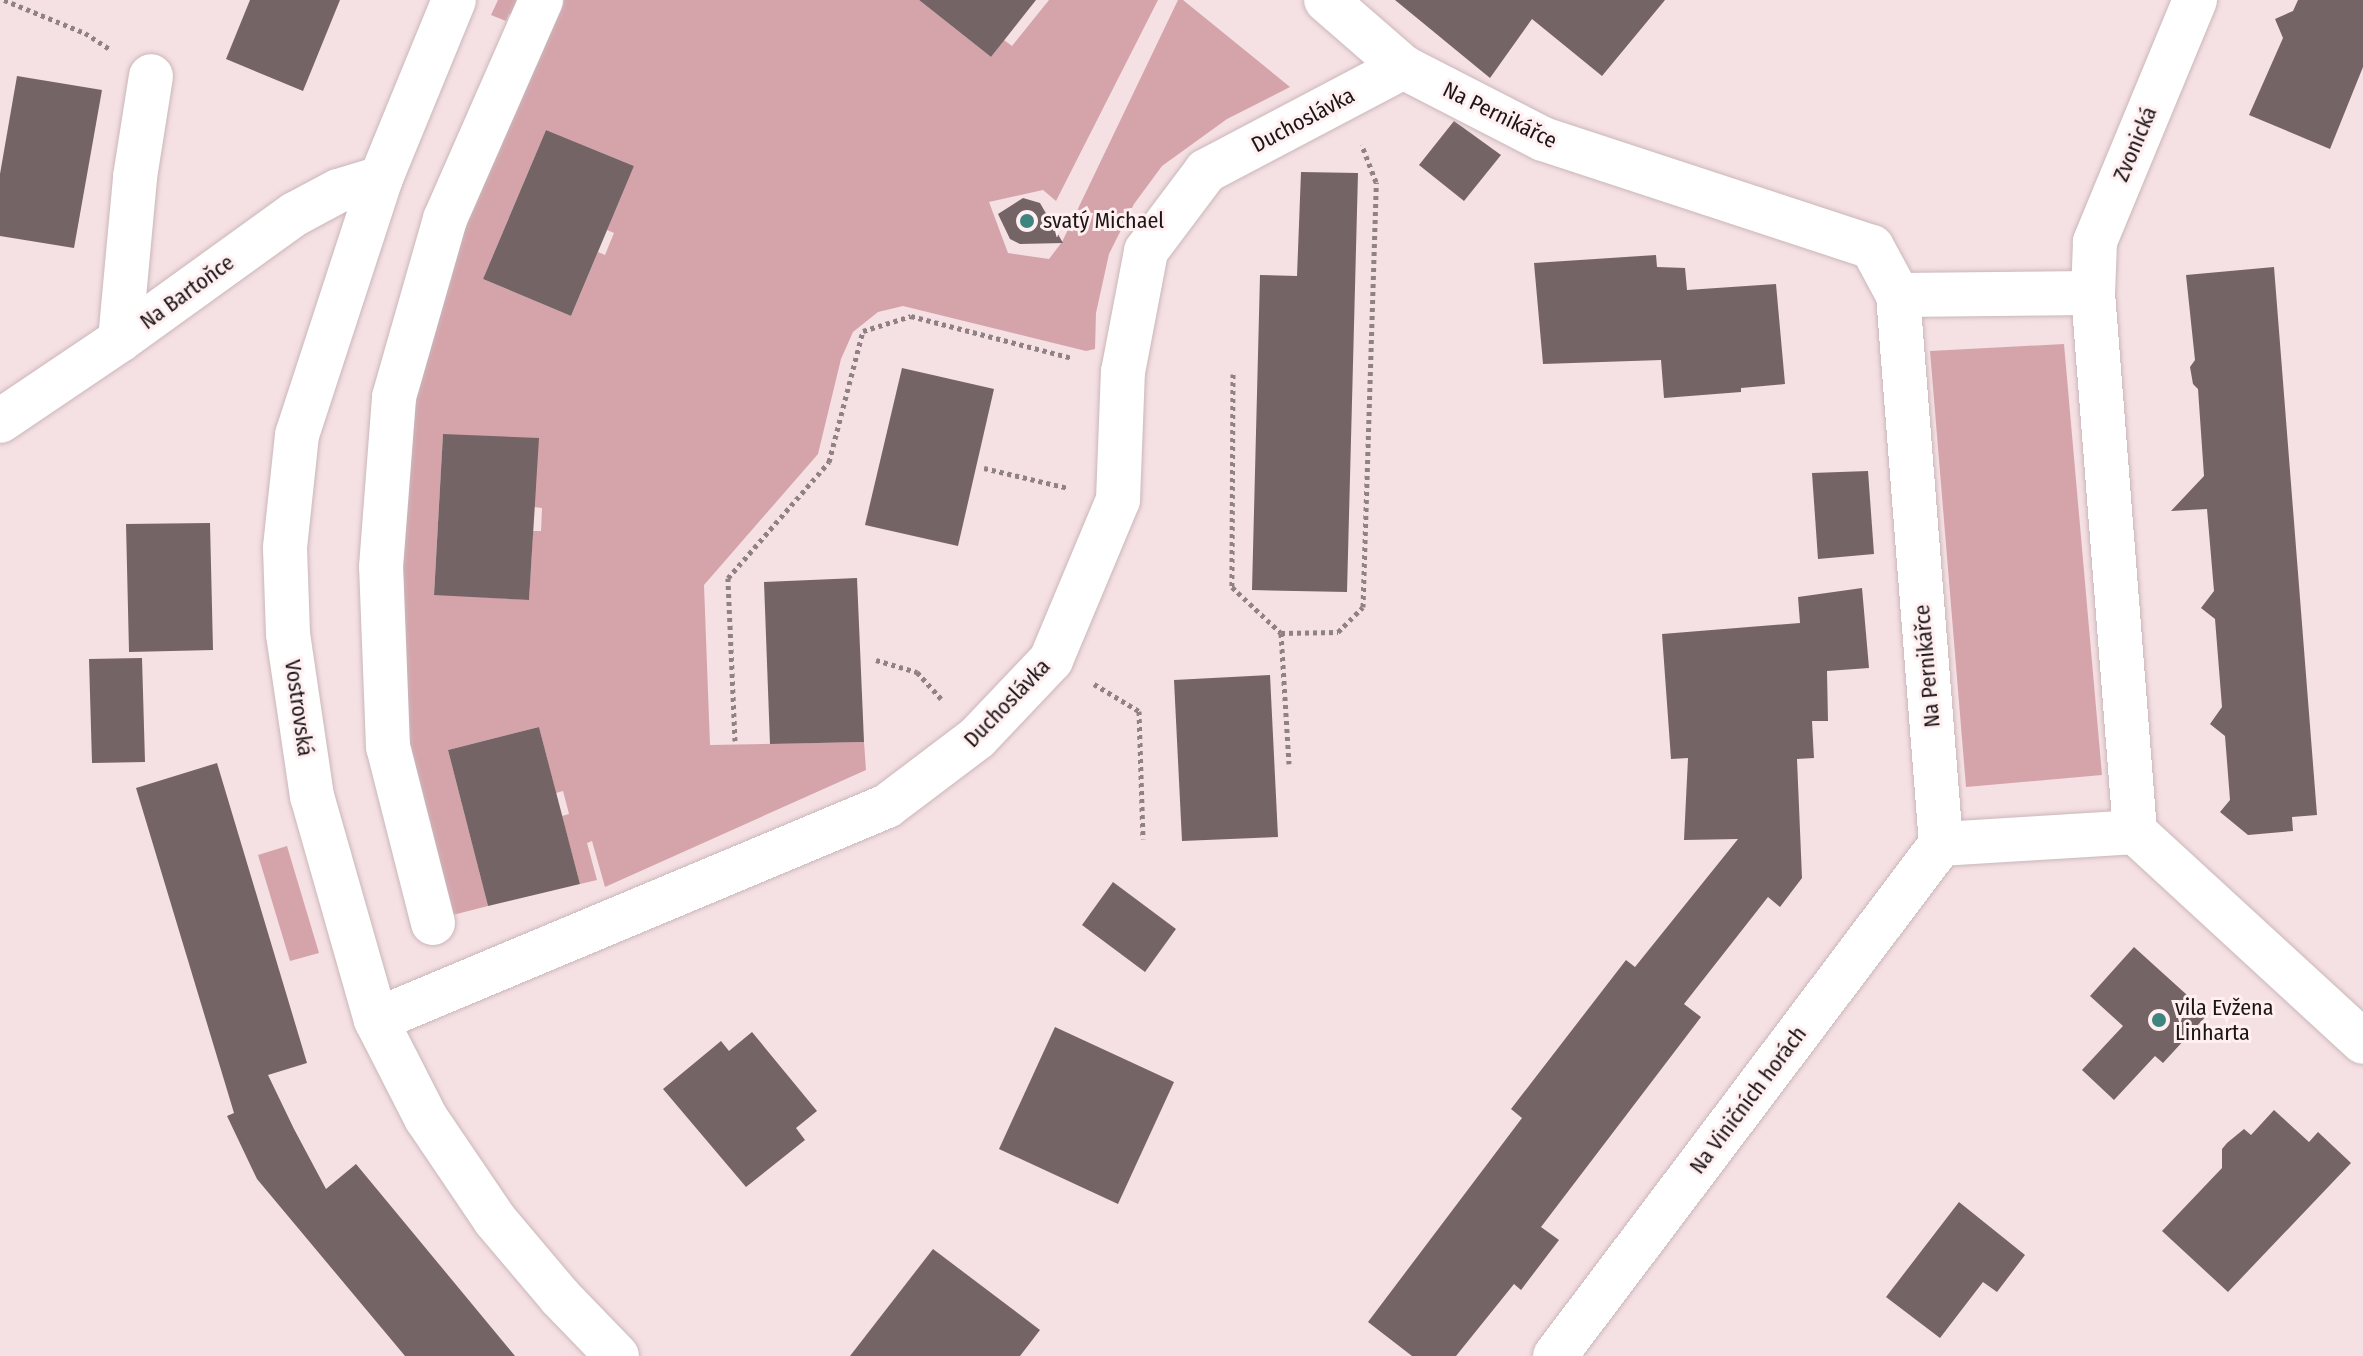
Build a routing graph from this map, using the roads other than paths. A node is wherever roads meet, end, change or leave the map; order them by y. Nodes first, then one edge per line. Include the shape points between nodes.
1 (454, 0) edge
2 (541, 0) edge
3 (1326, 0) edge
4 (2195, 0) edge
5 (1403, 67) junction
6 (151, 76) road end
7 (381, 178) junction
8 (2093, 293) junction
9 (1898, 295) junction
10 (120, 340) junction
11 (0, 421) edge
12 (2135, 832) junction
13 (1941, 844) junction
14 (433, 923) dead end
15 (2355, 1019) edge
16 (376, 1020) junction
17 (617, 1356) edge
18 (1555, 1356) edge

1 - 7 street, Vostrovská
2 - 14 street via 445,219 394,397 381,567 388,747
3 - 5 street, Na Pernikářce
4 - 8 street, Zvonická via 2095,242
5 - 9 street, Na Pernikářce via 1543,139 1872,247
5 - 16 street, Duchoslávka via 1206,171 1146,251 1123,372 1118,500 1051,660 977,738 887,806
6 - 10 street via 135,177
7 - 10 street, Na Bartoňce via 338,191 295,214
7 - 16 street, Vostrovská via 297,435 285,548 288,634 312,796
8 - 9 street
8 - 12 street
9 - 13 street, Na Pernikářce
10 - 11 street, Na Bartoňce
12 - 13 street
12 - 15 street
13 - 18 street, Na Viničních horách
16 - 17 street, Vostrovská via 426,1118 495,1220

